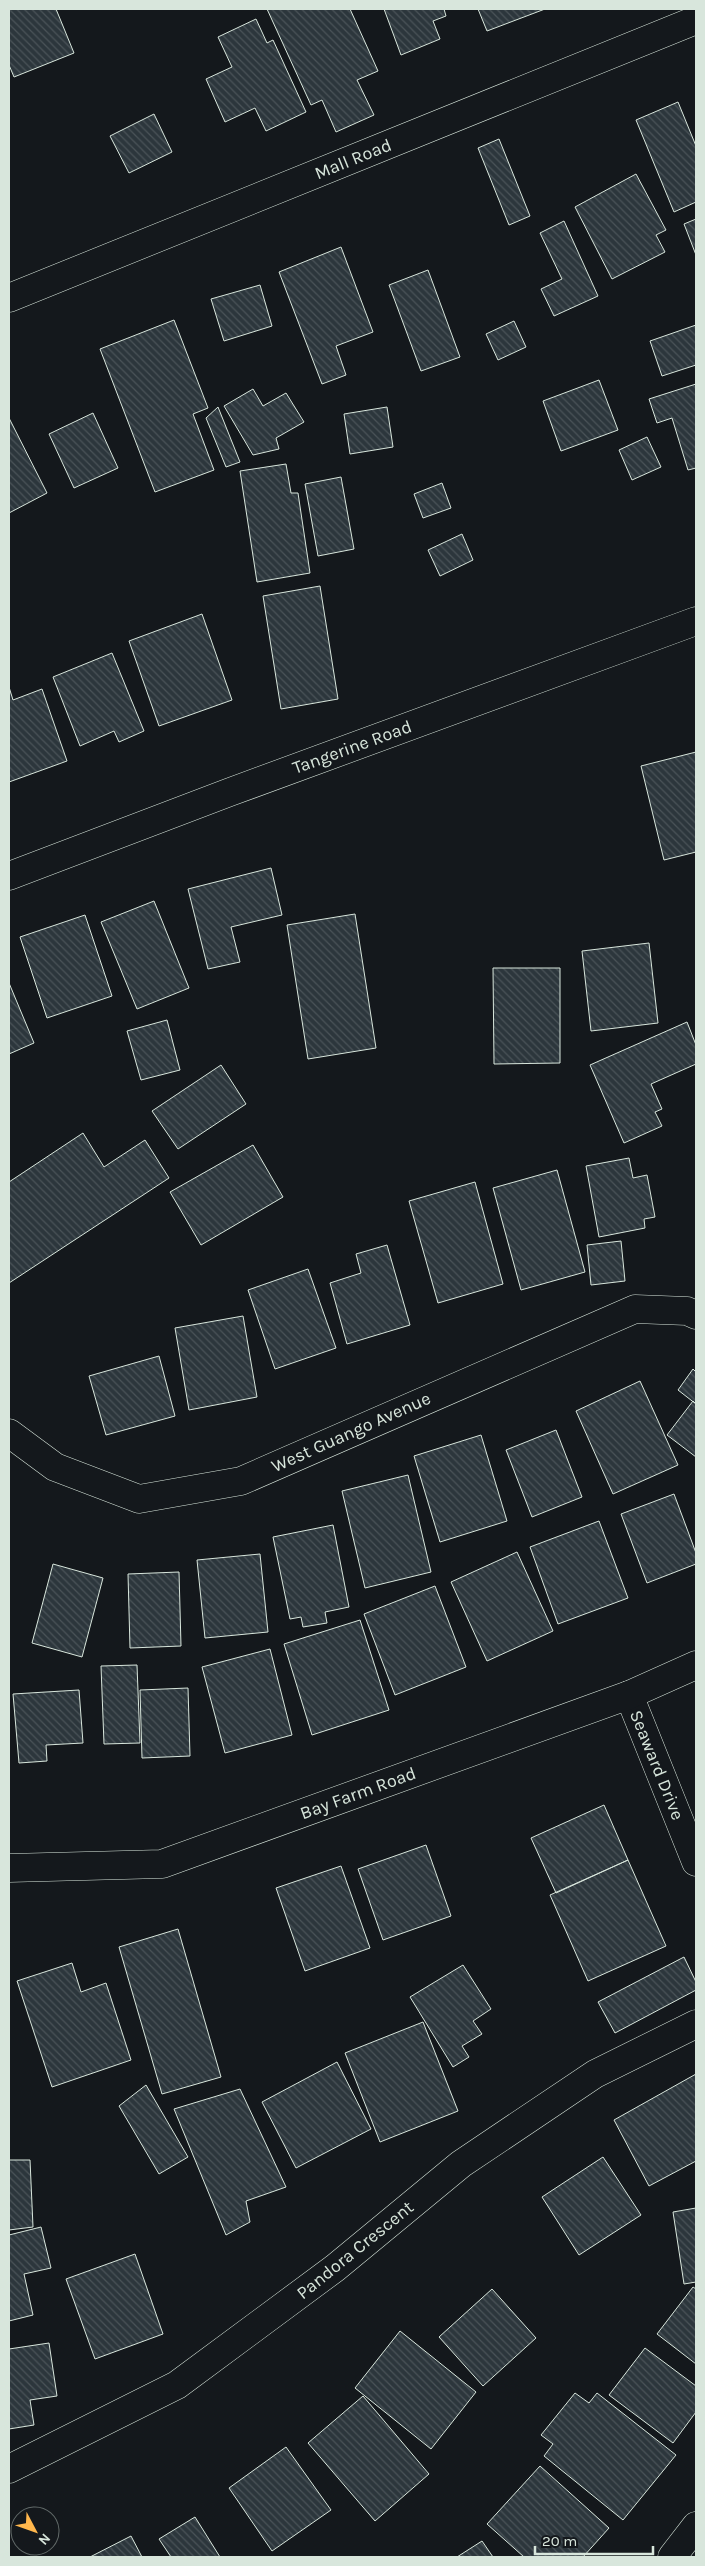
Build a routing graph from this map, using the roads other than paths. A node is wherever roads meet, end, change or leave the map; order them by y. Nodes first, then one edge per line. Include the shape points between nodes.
1 (696, 20) edge
2 (9, 298) edge
3 (696, 621) edge
4 (9, 876) edge
5 (696, 1314) edge
6 (9, 1433) edge
7 (696, 1665) edge
8 (629, 1695) junction
9 (696, 1862) edge
10 (9, 1868) edge
11 (696, 2024) edge
12 (9, 2469) edge
13 (696, 2526) edge
14 (672, 2557) edge

1 - 2 street, Mall Road
3 - 4 street, Tangerine Road
5 - 6 street, West Guango Avenue via 635,1308 241,1481 139,1499 55,1468
7 - 8 street, Bay Farm Road
8 - 9 street, Seaward Drive
8 - 10 street, Bay Farm Road via 162,1864
11 - 12 street, Pandora Crescent via 595,2074 461,2164 335,2268 177,2385
13 - 14 street

